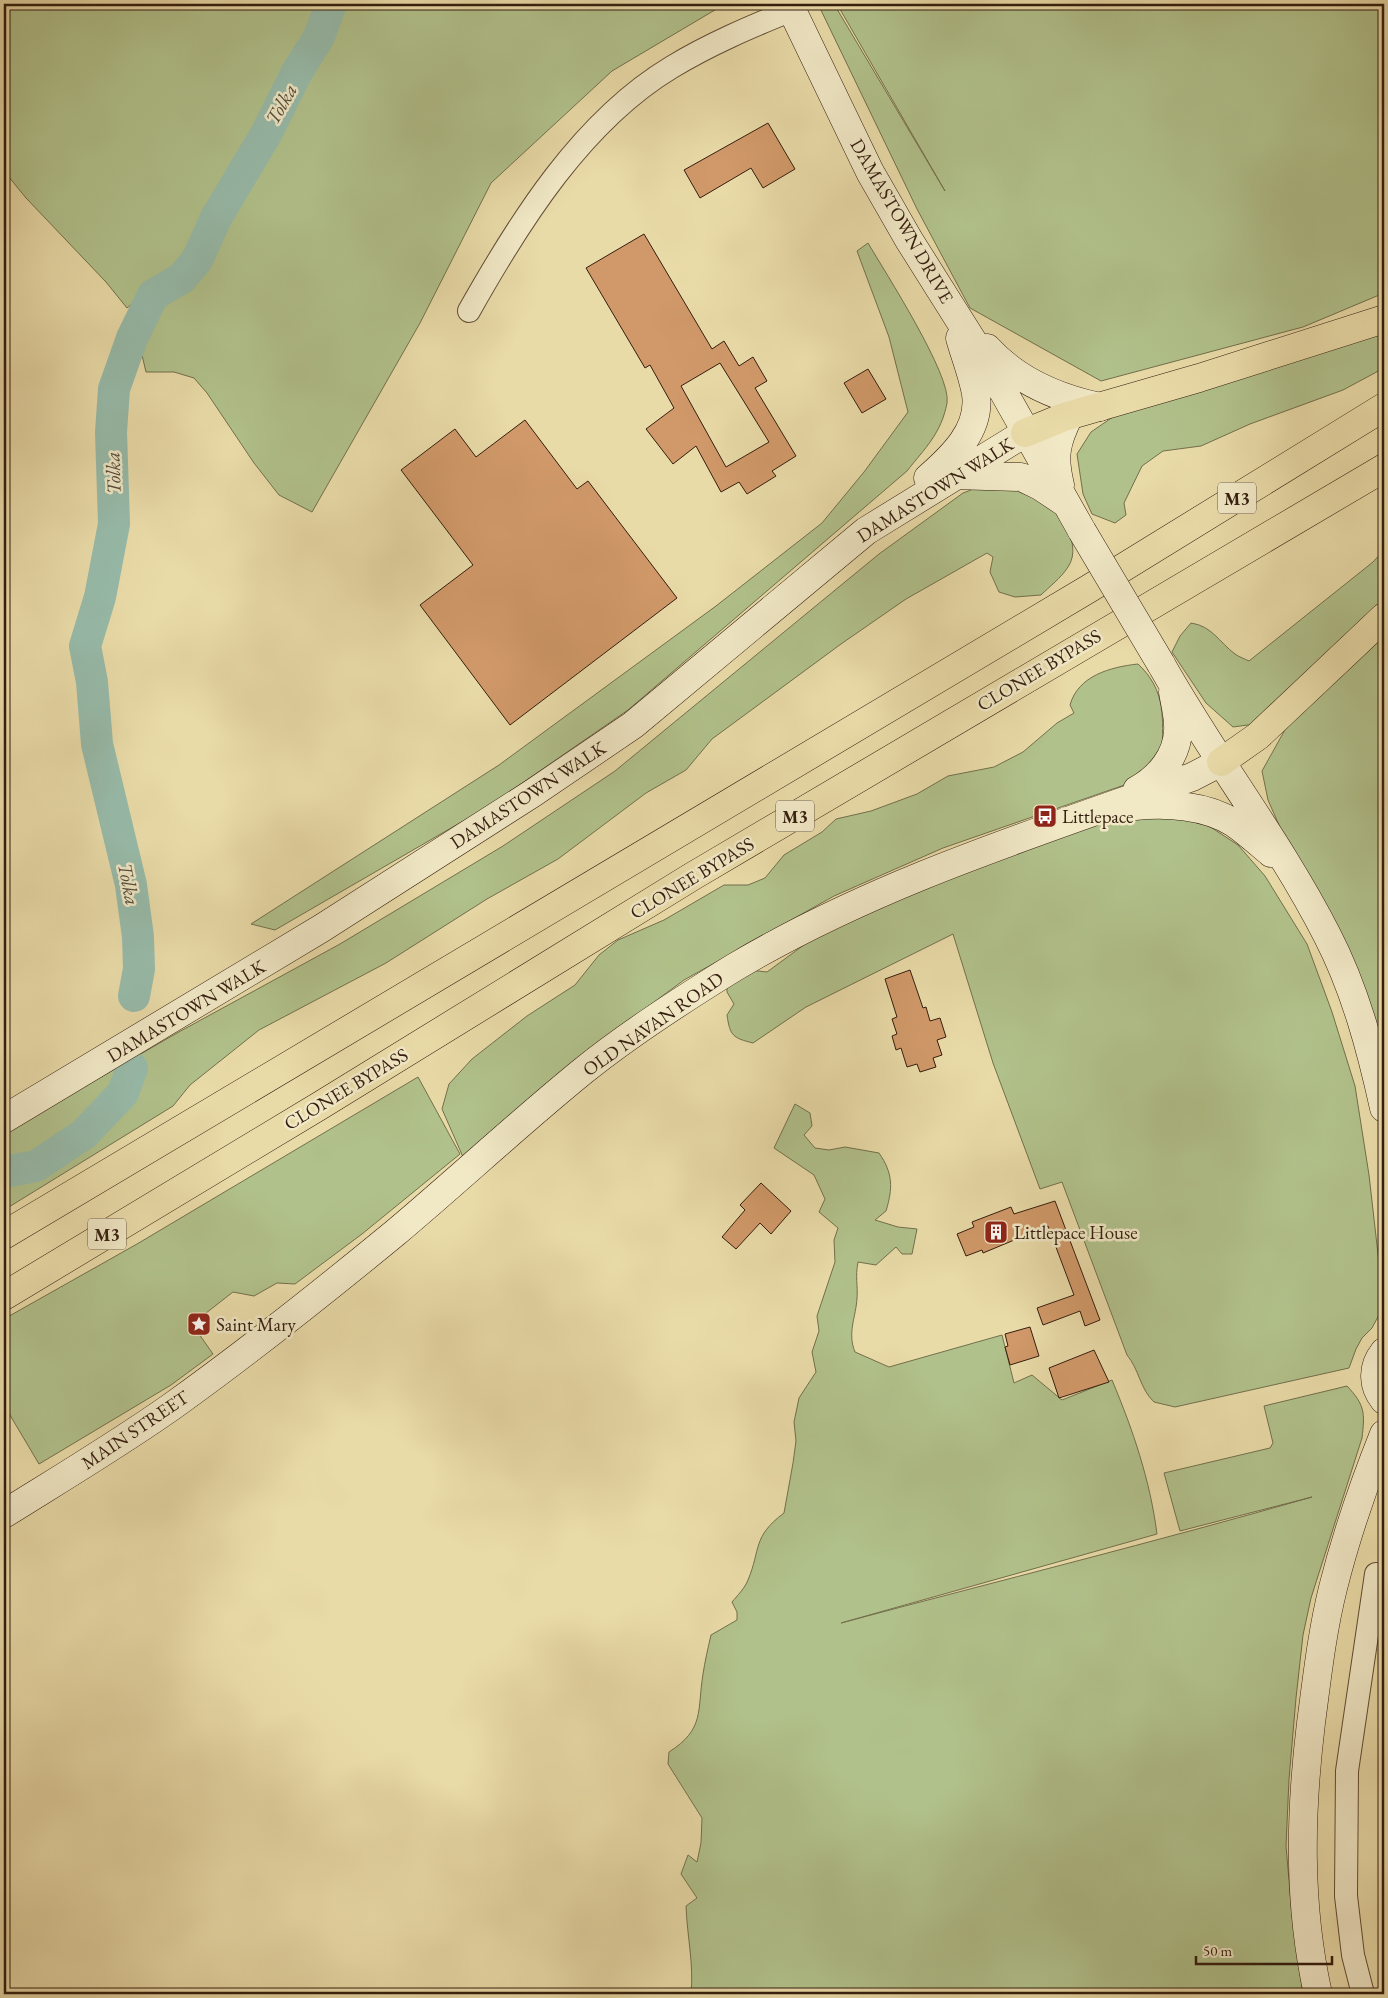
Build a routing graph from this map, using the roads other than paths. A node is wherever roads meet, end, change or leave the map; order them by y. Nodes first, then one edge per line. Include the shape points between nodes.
1 (790, 7) edge
2 (951, 308) junction
3 (469, 311) dead end
4 (1384, 319) edge
5 (1100, 407) junction
6 (1384, 408) edge
7 (1069, 416) junction
8 (1025, 433) junction
9 (1384, 468) edge
10 (954, 476) junction
11 (1065, 502) junction
12 (866, 531) junction
13 (1384, 617) edge
14 (1167, 674) junction
15 (1220, 762) junction
16 (1106, 808) junction
17 (1291, 870) junction
18 (1384, 1108) edge
19 (4, 1119) edge
20 (4, 1236) edge
21 (4, 1296) edge
22 (262, 1340) joint
23 (1384, 1352) edge
24 (1384, 1400) edge
25 (1384, 1434) edge
26 (4, 1514) edge
27 (1376, 1574) dead end
28 (1375, 1642) edge
29 (1318, 1994) edge
30 (1362, 1994) edge

1 - 2 main road, DAMASTOWN DRIVE via 870,172
1 - 3 street via 670,68 630,97 598,127 533,204
2 - 5 main road via 1016,374 1072,401
2 - 8 main road, DAMASTOWN DRIVE via 994,375
2 - 12 main road via 976,394 976,411 970,429 946,462
4 - 5 highway
5 - 7 highway
6 - 20 highway, M3 via 1082,594
7 - 8 highway
7 - 11 main road via 1058,439 1056,459
8 - 10 main road, DAMASTOWN WALK
8 - 11 main road, DAMASTOWN DRIVE
9 - 21 highway, CLONEE BYPASS / M3 via 693,876
10 - 11 main road via 1021,477
10 - 12 main road, DAMASTOWN WALK
11 - 14 main road, DAMASTOWN DRIVE, bridge
12 - 19 main road, DAMASTOWN WALK via 633,725 541,788 314,933
13 - 15 highway via 1258,736
14 - 15 main road, DAMASTOWN DRIVE
14 - 16 main road via 1178,731 1169,763 1146,785
15 - 16 main road, OLD NAVAN ROAD via 1192,778
15 - 17 main road, DAMASTOWN DRIVE
16 - 17 main road, OLD NAVAN ROAD via 1160,804 1208,812 1233,822
16 - 22 main road, OLD NAVAN ROAD via 875,894 734,968 656,1018 584,1070 395,1233
17 - 18 main road, DAMASTOWN DRIVE via 1328,937 1347,983 1372,1052
22 - 26 main road, MAIN STREET via 168,1409
23 - 24 main road via 1377,1362 1375,1376 1379,1394
25 - 29 main road via 1332,1589 1322,1640 1304,1784 1302,1865 1306,1922
27 - 28 street
28 - 30 street via 1347,1771 1346,1896 1353,1955

